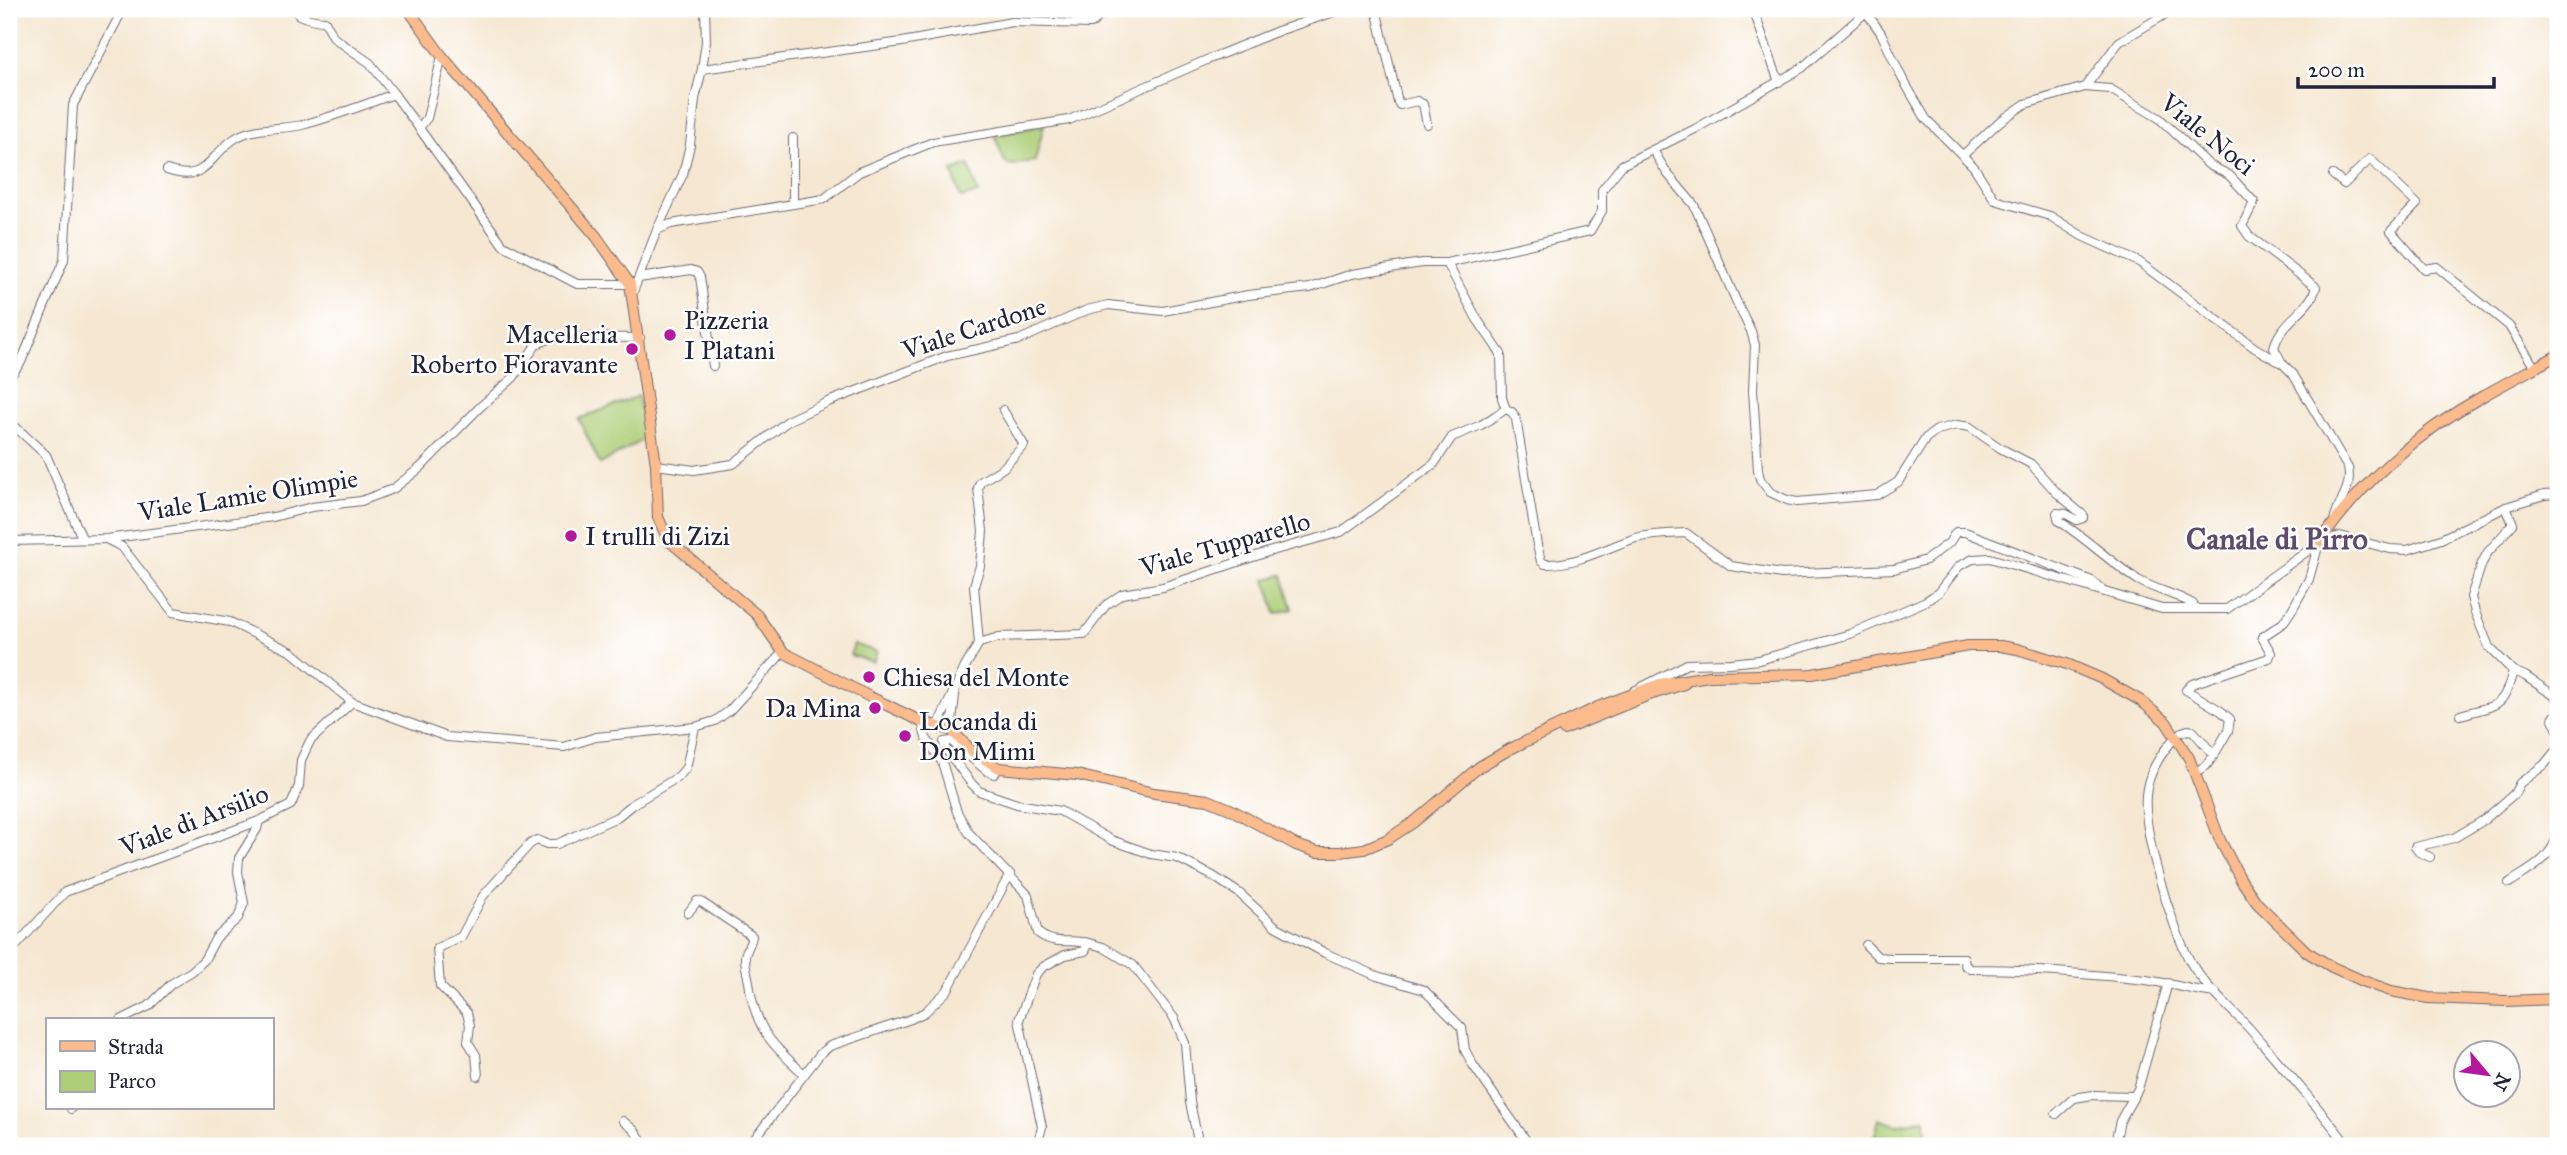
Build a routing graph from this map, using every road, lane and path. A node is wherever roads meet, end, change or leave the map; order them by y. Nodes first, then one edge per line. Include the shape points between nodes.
1 (123, 9) edge
2 (296, 9) edge
3 (408, 9) edge
4 (705, 9) edge
5 (1107, 9) edge
6 (1343, 9) edge
7 (1377, 9) edge
8 (1753, 9) edge
9 (2174, 9) edge
10 (1866, 10) edge
11 (442, 56) junction
12 (702, 69) junction
13 (1779, 82) junction
14 (2085, 87) junction
15 (394, 94) junction
16 (1427, 124) dead end
17 (419, 128) junction
18 (793, 138) dead end
19 (1653, 150) junction
20 (1963, 155) junction
21 (167, 170) dead end
22 (2333, 175) dead end
23 (793, 204) junction
24 (657, 230) junction
25 (1447, 263) junction
26 (634, 285) junction
27 (640, 338) junction
28 (2558, 355) edge
29 (2283, 364) junction
30 (713, 366) dead end
31 (2535, 368) junction
32 (9, 378) edge
33 (1506, 409) junction
34 (1003, 410) dead end
35 (9, 421) edge
36 (656, 465) junction
37 (2558, 494) edge
38 (2506, 507) junction
39 (2334, 521) junction
40 (82, 538) junction
41 (106, 538) junction
42 (9, 541) edge
43 (2320, 542) junction
44 (2104, 591) junction
45 (2194, 609) junction
46 (979, 643) junction
47 (783, 652) junction
48 (1693, 662) junction
49 (1678, 669) junction
50 (2513, 671) junction
51 (1684, 680) junction
52 (956, 687) junction
53 (1632, 692) junction
54 (2558, 698) edge
55 (352, 702) junction
56 (2558, 712) edge
57 (2460, 715) dead end
58 (922, 722) junction
59 (938, 725) junction
60 (695, 727) junction
61 (951, 730) junction
62 (2558, 730) edge
63 (2182, 732) dead end
64 (2172, 741) dead end
65 (2558, 748) edge
66 (2214, 755) junction
67 (1496, 758) junction
68 (999, 768) junction
69 (2195, 772) junction
70 (259, 821) junction
71 (2558, 834) edge
72 (2430, 857) dead end
73 (1010, 874) junction
74 (2509, 883) dead end
75 (688, 913) dead end
76 (1085, 942) junction
77 (1866, 945) dead end
78 (9, 951) edge
79 (2168, 983) junction
80 (2216, 993) junction
81 (2558, 999) edge
82 (125, 1018) edge
83 (804, 1074) junction
84 (478, 1076) dead end
85 (2133, 1096) junction
86 (2056, 1114) dead end
87 (623, 1121) dead end
88 (646, 1146) edge
89 (749, 1146) edge
90 (1037, 1146) edge
91 (1199, 1146) edge
92 (1530, 1146) edge
93 (2110, 1146) edge
94 (2348, 1146) edge

1 - 32 street via 73,105 64,260 21,362
2 - 15 street via 306,18 325,21 334,38 370,64
3 - 11 main road
4 - 12 street
5 - 12 street via 1091,24 1012,22
6 - 23 street via 1220,54 1069,120 933,142 876,163 824,200
7 - 16 street via 1398,102 1423,104
8 - 13 street
9 - 14 street via 2119,42
10 - 13 street, Viale Cardone via 1802,68
10 - 20 street via 1926,119
11 - 17 street via 427,118
11 - 26 main road
12 - 24 street via 683,174
13 - 19 street, Viale Cardone
14 - 20 street via 2025,104
14 - 29 street, Viale Noci via 2110,89 2159,118 2209,166 2229,174 2254,202 2242,226 2249,236 2316,287 2276,338 2274,348
15 - 17 street
15 - 21 street via 299,126 234,139 198,172
17 - 26 street via 503,245 577,284
18 - 23 street
19 - 25 street, Viale Cardone via 1622,165 1602,190 1602,211 1590,231
19 - 45 street via 1695,205 1752,331 1760,479 1770,492 1797,502 1877,495 1898,482 1931,434 1957,425 1970,428 2031,464 2083,515 2077,520 2057,513 2059,521 2130,575 2193,604
20 - 29 street via 1994,200 2050,216 2139,262
22 - 31 street via 2344,184 2370,159 2417,204 2391,231 2424,270 2437,267 2509,326
23 - 24 street
24 - 26 street
25 - 33 street via 1501,354
25 - 36 street, Viale Cardone via 1352,274 1310,288 1163,311 1108,304 1018,340 947,356 828,402 789,420 733,464 694,470
26 - 27 main road
26 - 30 street via 696,272
27 - 36 main road
27 - 41 street, Viale Lamie Olimpie via 560,337 536,345 513,378 393,489 360,501 273,517
28 - 31 main road
29 - 39 street via 2309,397 2348,468 2348,484
31 - 39 main road via 2428,431 2369,481
33 - 44 street via 1518,428 1541,561 1550,564 1606,551 1639,537 1686,533 1741,569 1782,574 1894,569 1926,560 1956,532 1965,532 2092,581
33 - 46 street, Viale Tupparello via 1452,437 1434,464 1341,532 1164,587 1122,594 1106,605 1084,634 999,637
34 - 46 street via 1024,445 978,488 984,531 974,586
35 - 40 street via 46,456
36 - 47 main road via 657,517 668,540 757,615
37 - 38 street
38 - 43 street via 2407,550 2340,536
38 - 50 street via 2513,524 2487,552 2471,597 2489,647
39 - 43 main road
40 - 41 street, Viale Lamie Olimpie
40 - 42 street, Viale Lamie Olimpie
41 - 55 street via 122,547 173,612 230,622 292,652
43 - 45 street via 2227,609
43 - 66 street via 2309,579 2284,622 2262,637 2269,658 2186,690 2230,719
44 - 45 street via 2162,608
44 - 48 street via 1990,558 1973,559 1959,566 1926,601 1850,634 1759,660
46 - 52 street
47 - 58 main road
47 - 60 street via 729,711
48 - 49 street
48 - 51 street
49 - 51 street via 1676,673
49 - 53 street
50 - 54 street
50 - 57 street via 2506,696 2497,704
51 - 53 main road
51 - 67 main road via 1682,685
51 - 69 main road via 1812,674 1968,646 2017,649 2079,669 2141,701 2175,734
52 - 59 street
52 - 61 street
53 - 67 main road
55 - 60 street via 447,737 504,743 564,747 596,737
55 - 70 street, Viale di Arsilio via 310,741 291,805
56 - 62 street via 2553,719
58 - 59 main road
58 - 73 street via 926,738 942,762 957,812 970,833
59 - 61 main road
60 - 84 street via 686,768 678,777 617,817 557,844 537,840 530,844 483,896 460,937 437,948 440,986 467,1013 468,1042 476,1055
61 - 68 main road via 973,752
63 - 66 street via 2197,734
64 - 80 street via 2149,778 2148,831 2183,945
65 - 72 street via 2484,820 2454,838 2416,847
66 - 69 street
67 - 68 main road via 1388,839 1340,852 1317,852 1296,845 1208,800 1077,775
68 - 92 street via 993,774 986,771 951,741 944,742 979,791 1017,804 1060,811 1111,840 1177,858 1213,876 1275,926 1325,953 1424,990 1462,1028 1473,1065
69 - 81 main road via 2220,840 2241,880 2257,903 2307,952 2363,981 2428,998
70 - 78 street, Viale di Arsilio via 65,892
70 - 82 street via 239,858 244,903 238,918 216,938 192,971 149,1006
71 - 74 street via 2545,859
73 - 76 street via 1028,895 1038,933 1051,941
73 - 83 street via 947,991 911,1020 830,1046
75 - 83 street via 701,902 752,936 745,954 758,1024
76 - 90 street via 1085,951 1056,959 1036,974 1019,1020 1042,1127
76 - 91 street via 1133,965 1174,1018 1185,1043
77 - 79 street via 1878,957 1964,958 1971,970 2017,969
79 - 80 street
79 - 85 street
80 - 94 street
83 - 89 street
85 - 86 street via 2074,1098
85 - 93 street
87 - 88 street

